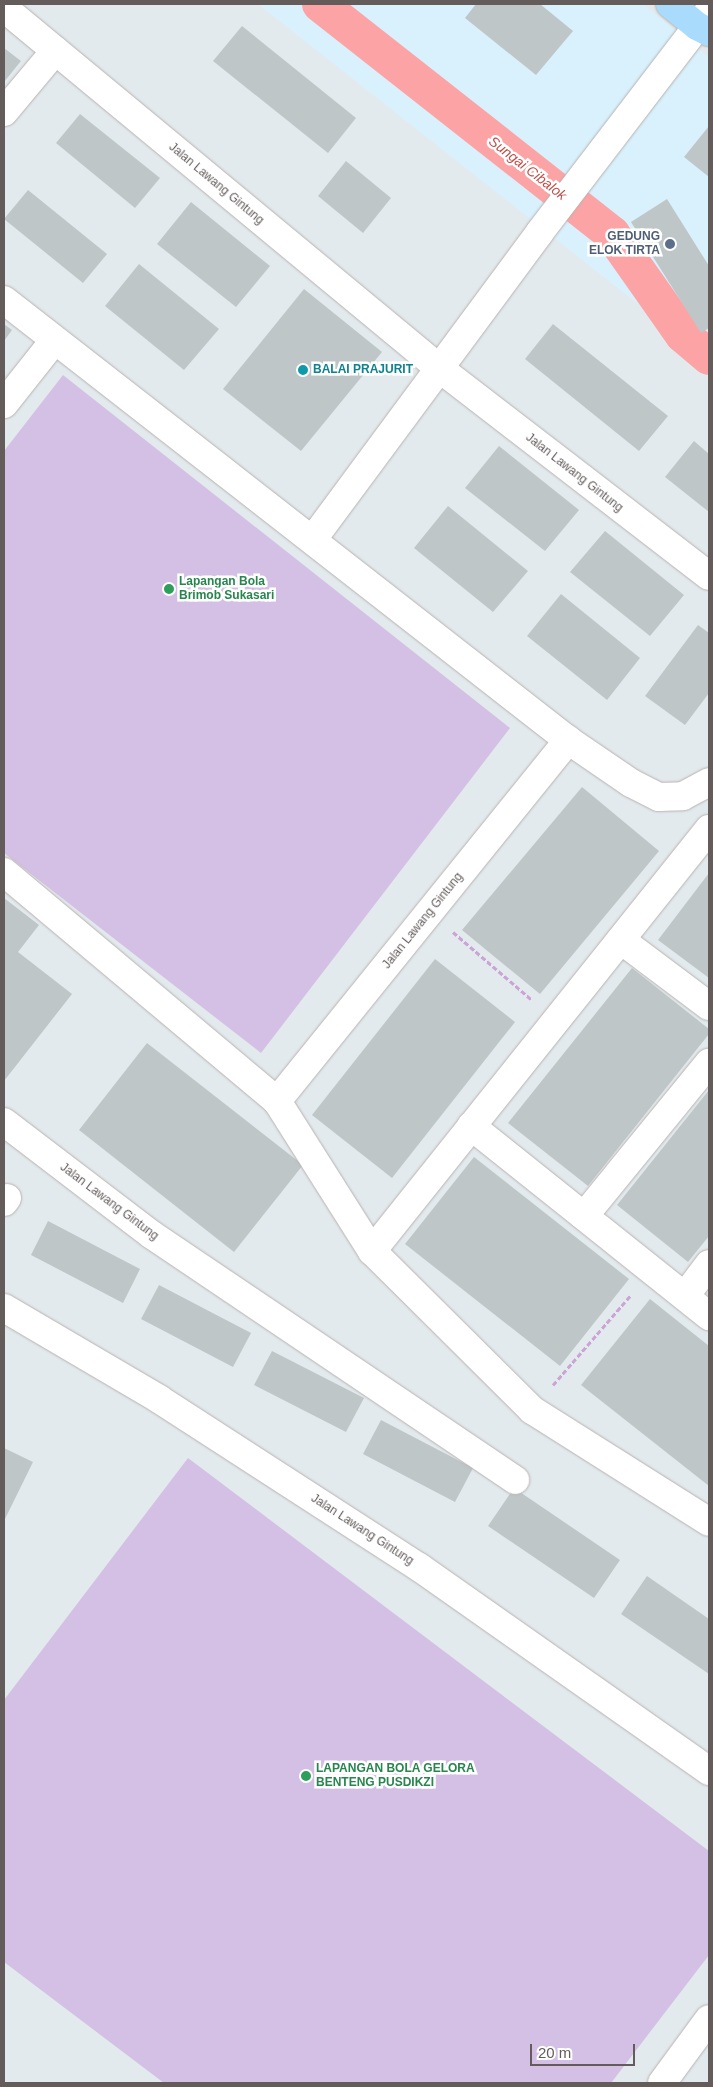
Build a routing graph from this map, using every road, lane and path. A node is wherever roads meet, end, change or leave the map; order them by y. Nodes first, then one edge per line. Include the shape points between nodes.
1 (670, 4) edge
2 (4, 8) edge
3 (705, 23) edge
4 (55, 51) junction
5 (4, 112) edge
6 (4, 300) edge
7 (54, 341) junction
8 (439, 368) junction
9 (4, 404) edge
10 (313, 539) junction
11 (709, 576) edge
12 (568, 740) junction
13 (709, 782) edge
14 (709, 829) edge
15 (4, 872) edge
16 (430, 912) junction
17 (621, 940) junction
18 (709, 1006) edge
19 (555, 1021) junction
20 (709, 1063) edge
21 (277, 1101) junction
22 (4, 1122) edge
23 (472, 1126) junction
24 (584, 1216) junction
25 (372, 1250) junction
26 (709, 1264) edge
27 (653, 1270) junction
28 (685, 1296) junction
29 (4, 1308) edge
30 (709, 1316) edge
31 (532, 1410) junction
32 (516, 1480) dead end
33 (709, 1522) edge
34 (709, 1770) edge
35 (709, 2019) edge
36 (662, 2083) edge

1 - 3 main road
2 - 4 street, Jalan Lawang Gintung
3 - 8 street via 540,232
4 - 5 street
4 - 8 street, Jalan Lawang Gintung
6 - 7 street
7 - 9 street
7 - 10 street
8 - 10 street
8 - 11 street, Jalan Lawang Gintung
10 - 12 street
12 - 13 street via 631,784 659,797 683,796
12 - 16 street, Jalan Lawang Gintung
14 - 17 street
15 - 21 street
16 - 19 path
16 - 21 street, Jalan Lawang Gintung
17 - 18 street
17 - 19 street
19 - 23 street
20 - 24 street
21 - 25 street
22 - 32 street, Jalan Lawang Gintung via 152,1236
23 - 24 street
23 - 25 street
24 - 27 street
25 - 31 street
26 - 28 street
27 - 28 street
27 - 31 path
28 - 30 street
29 - 34 street, Jalan Lawang Gintung via 159,1399 411,1562
31 - 33 street
35 - 36 street

